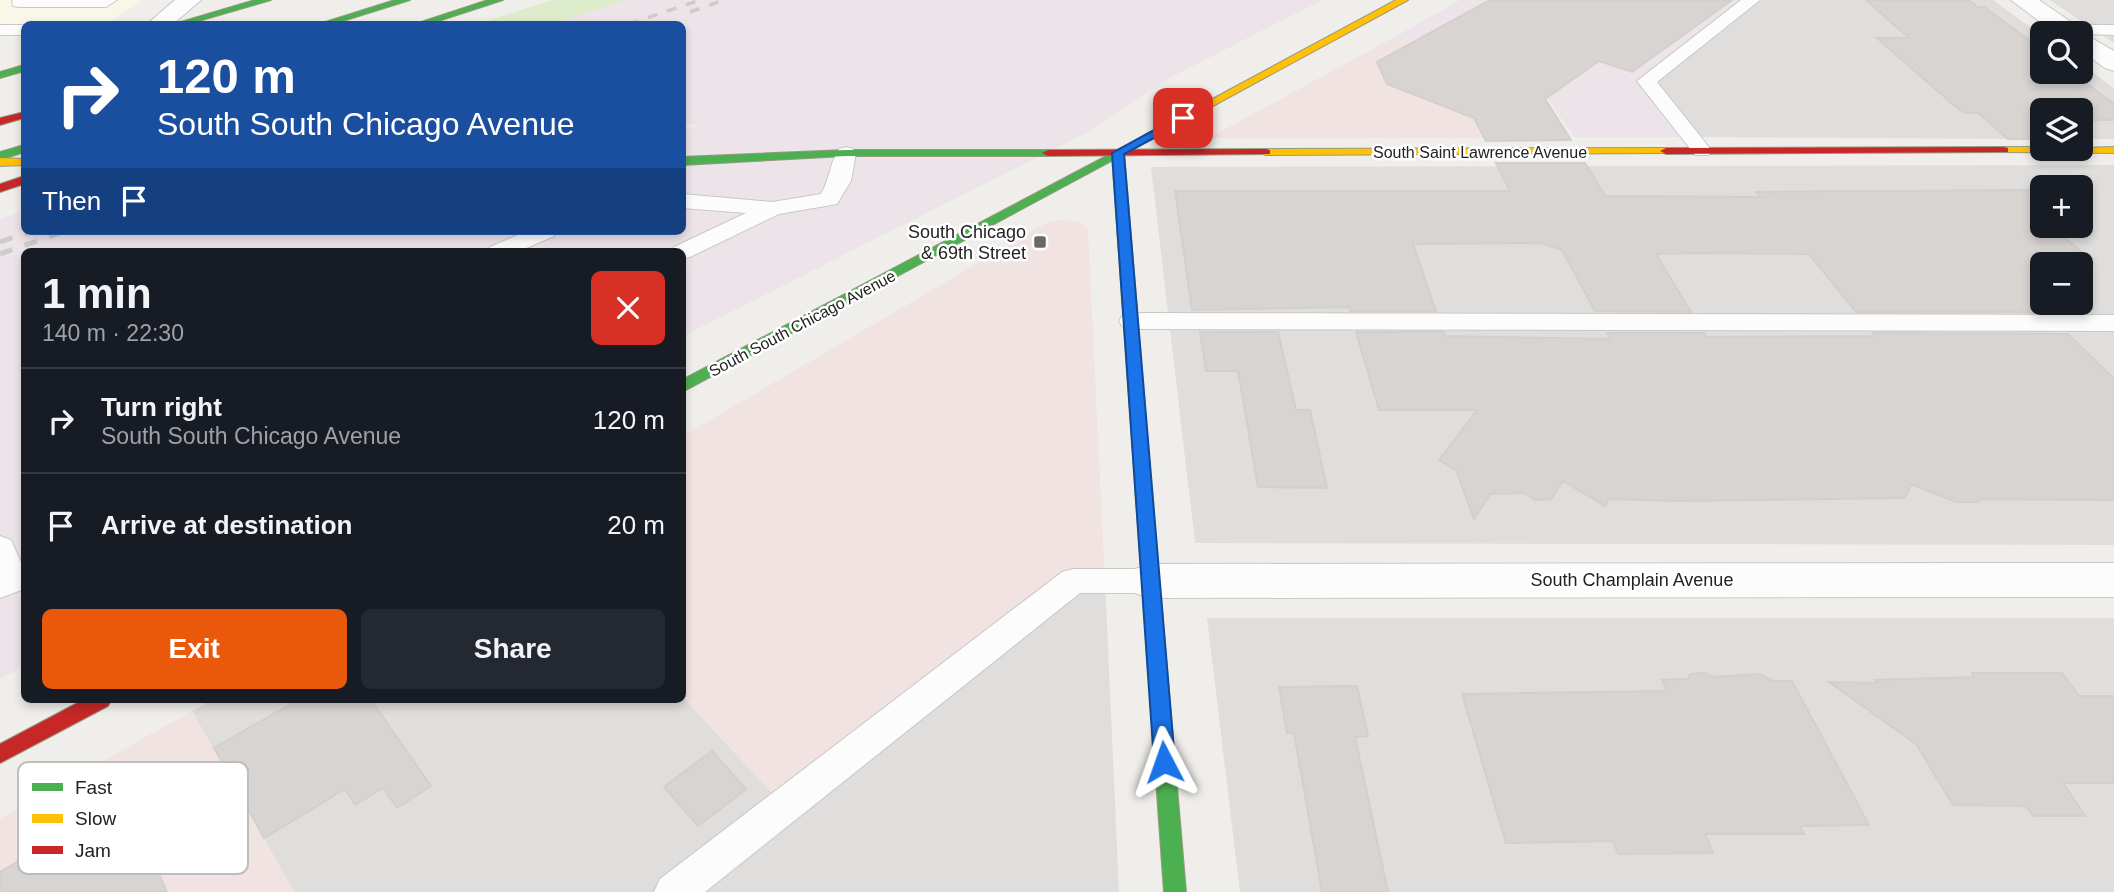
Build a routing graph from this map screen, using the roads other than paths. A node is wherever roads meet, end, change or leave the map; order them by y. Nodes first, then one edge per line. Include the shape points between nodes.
1 (21, 0) edge
2 (109, 0) edge
3 (189, 0) edge
4 (266, 0) edge
5 (405, 0) edge
6 (498, 0) edge
7 (1402, 0) edge
8 (1752, 0) edge
9 (2023, 0) edge
10 (163, 21) edge
11 (189, 21) edge
12 (334, 21) edge
13 (430, 21) edge
14 (2053, 21) edge
15 (0, 30) edge
16 (21, 30) edge
17 (2114, 30) edge
18 (2093, 32) edge
19 (2093, 48) edge
20 (2114, 63) edge
21 (21, 69) edge
22 (0, 75) edge
23 (21, 116) edge
24 (0, 122) edge
25 (0, 141) edge
26 (21, 141) edge
27 (696, 144) dead end
28 (21, 149) edge
29 (2114, 150) edge
30 (1702, 151) junction
31 (846, 153) junction
32 (1118, 153) junction
33 (0, 156) edge
34 (686, 161) edge
35 (0, 162) edge
36 (21, 162) edge
37 (21, 181) edge
38 (0, 188) edge
39 (686, 201) edge
40 (773, 208) junction
41 (537, 235) edge
42 (507, 248) edge
43 (686, 250) edge
44 (1131, 321) junction
45 (2114, 323) edge
46 (686, 385) edge
47 (0, 548) edge
48 (1150, 580) junction
49 (2114, 580) edge
50 (0, 586) edge
51 (95, 703) edge
52 (0, 754) edge
53 (674, 892) edge
54 (1175, 892) edge

1 - 2 lane
3 - 10 street
4 - 11 main road
5 - 12 main road
6 - 13 main road
7 - 32 main road, South South Chicago Avenue
8 - 30 lane via 1646,81
9 - 14 street
15 - 16 lane
17 - 18 lane
19 - 20 street
21 - 22 main road
23 - 24 main road
25 - 26 main road
27 - 31 main road, South Saint Lawrence Avenue
28 - 33 main road
29 - 30 main road, South Saint Lawrence Avenue
30 - 32 main road, South Saint Lawrence Avenue
31 - 32 main road, South Saint Lawrence Avenue
31 - 34 main road, South Saint Lawrence Avenue
31 - 40 lane via 840,181 829,199
32 - 44 main road
32 - 46 main road, South South Chicago Avenue
35 - 36 main road
37 - 38 main road
39 - 40 lane
40 - 43 lane
41 - 42 lane
44 - 45 lane
44 - 48 main road
47 - 50 lane via 14,580
48 - 49 street, South Champlain Avenue
48 - 53 lane via 1073,581
48 - 54 main road
51 - 52 main road

